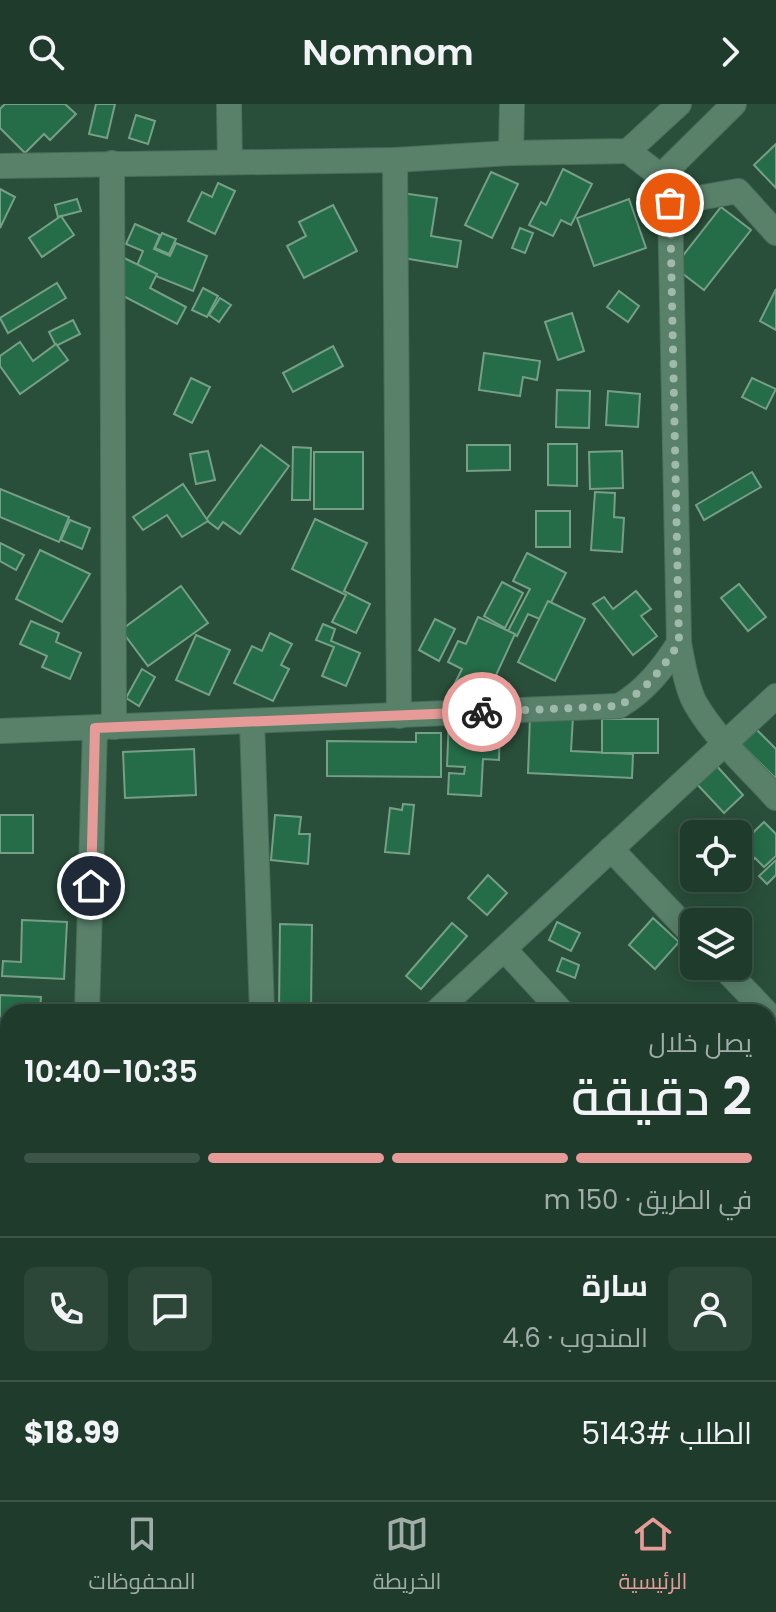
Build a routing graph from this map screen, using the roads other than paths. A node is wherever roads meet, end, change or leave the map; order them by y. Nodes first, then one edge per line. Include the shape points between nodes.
1 (229, 104) edge
2 (512, 104) edge
3 (679, 104) edge
4 (734, 104) edge
5 (628, 151) junction
6 (511, 153) junction
7 (395, 160) junction
8 (230, 161) junction
9 (112, 163) junction
10 (0, 166) edge
11 (658, 179) junction
12 (670, 203) junction
13 (776, 233) edge
14 (679, 643) junction
15 (776, 696) edge
16 (399, 716) junction
17 (252, 722) junction
18 (104, 727) junction
19 (0, 731) edge
20 (726, 743) junction
21 (776, 798) edge
22 (611, 849) junction
23 (680, 921) edge
24 (504, 949) junction
25 (735, 980) edge
26 (87, 1004) edge
27 (262, 1004) edge
28 (445, 1004) edge
29 (555, 1004) edge
30 (758, 1004) edge

1 - 8 street
2 - 6 street
3 - 5 street
4 - 11 street
5 - 6 street
5 - 11 street
6 - 7 street
7 - 8 street
7 - 16 street
8 - 9 street
9 - 10 street
9 - 18 street
11 - 12 street
12 - 13 street via 738,191
12 - 14 street
14 - 16 street via 664,666 619,706
14 - 20 street via 694,701
15 - 20 street
16 - 17 street
17 - 18 street
17 - 27 street
18 - 19 street
18 - 26 street
20 - 21 street
20 - 22 street
22 - 23 street
22 - 24 street
24 - 28 street
24 - 29 street
25 - 30 street

